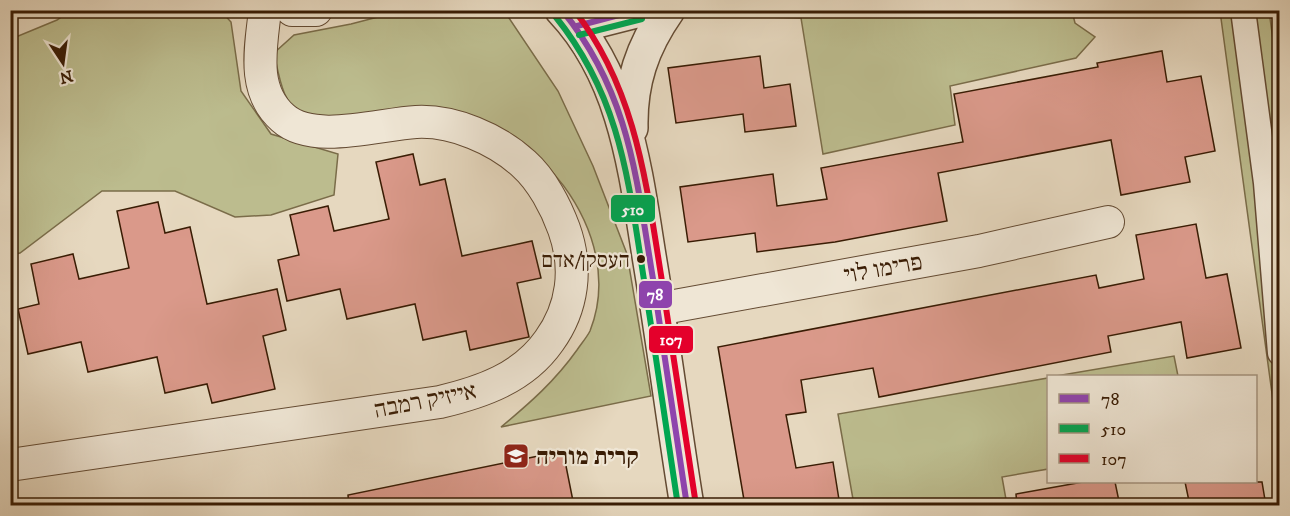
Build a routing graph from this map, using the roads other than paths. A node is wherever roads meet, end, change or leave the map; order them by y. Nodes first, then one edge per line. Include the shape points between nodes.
1 (265, 10) edge
2 (292, 10) edge
3 (316, 10) edge
4 (640, 10) edge
5 (668, 10) edge
6 (1243, 10) edge
7 (570, 18) edge
8 (633, 157) junction
9 (1108, 222) dead end
10 (658, 309) junction
11 (1280, 353) edge
12 (10, 465) edge
13 (687, 506) edge

1 - 12 street, אייזיק רמבה via 261,78 267,98 283,118 303,129 330,131 417,122 444,124 474,133 525,164 558,211 570,248 570,300 560,326 526,366 501,383 476,393 440,402
2 - 3 street
4 - 7 street
5 - 8 street via 641,58 633,86
6 - 11 street via 1266,183
7 - 8 street via 609,85
8 - 10 street
9 - 10 street, פרימו לוי via 979,250
10 - 13 street

